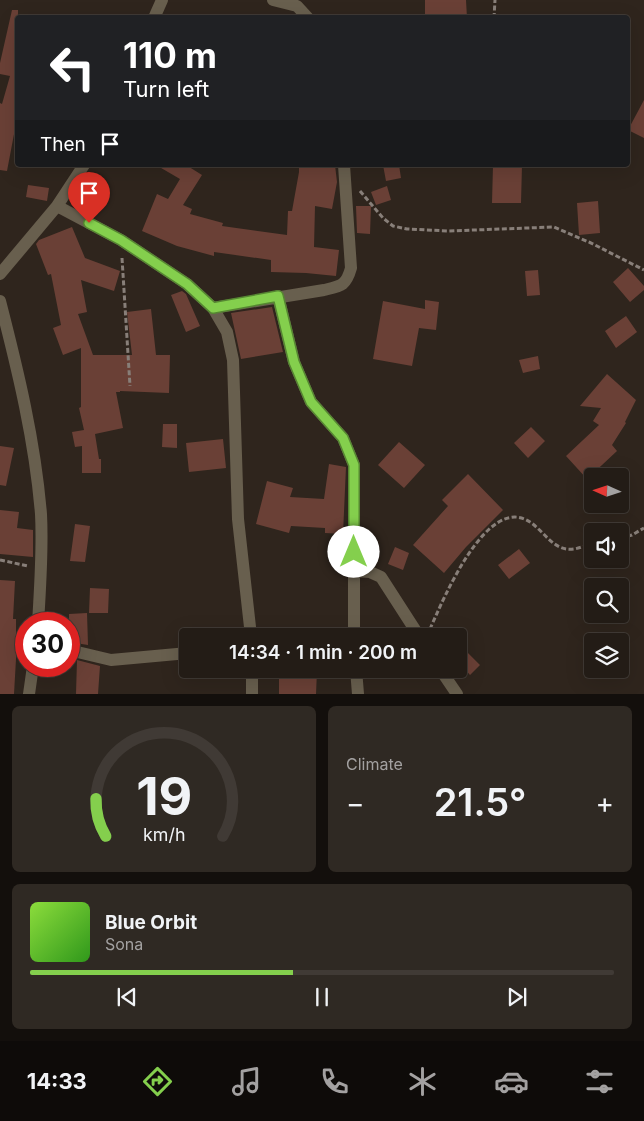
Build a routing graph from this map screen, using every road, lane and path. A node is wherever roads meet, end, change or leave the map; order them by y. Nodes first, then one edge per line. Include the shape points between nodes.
1 (162, 0) edge
2 (274, 0) edge
3 (495, 0) edge
4 (155, 15) edge
5 (305, 15) edge
6 (494, 15) edge
7 (83, 167) edge
8 (344, 169) edge
9 (57, 206) junction
10 (121, 240) junction
11 (644, 270) edge
12 (0, 274) edge
13 (278, 296) junction
14 (0, 301) edge
15 (213, 308) junction
16 (130, 386) dead end
17 (644, 528) edge
18 (629, 536) edge
19 (584, 546) edge
20 (0, 560) edge
21 (41, 569) junction
22 (354, 571) junction
23 (39, 612) edge
24 (250, 628) edge
25 (354, 628) edge
26 (414, 628) edge
27 (431, 628) edge
28 (80, 653) edge
29 (179, 654) edge
30 (31, 677) edge
31 (252, 678) edge
32 (357, 678) edge
33 (446, 678) edge
34 (455, 693) edge
35 (29, 694) edge
36 (252, 694) edge
37 (358, 694) edge

1 - 4 street
2 - 5 street via 297,6
3 - 6 path
7 - 9 street
8 - 11 path via 393,226 448,231 554,227
8 - 13 street via 352,268 348,280 324,290
9 - 10 street
9 - 12 street
10 - 15 street via 187,284
10 - 16 path
13 - 15 street
13 - 22 street via 294,362 311,402 343,438 354,465
14 - 21 street via 30,429 41,514
15 - 24 street via 227,332 233,360 238,520
17 - 18 path
19 - 27 path via 565,549 557,546 529,521 517,517 502,519 487,530 459,568
20 - 21 path
21 - 23 street
22 - 25 street
22 - 26 street via 381,577
28 - 29 street via 111,660
30 - 35 street
31 - 36 street
32 - 37 street
33 - 34 street

